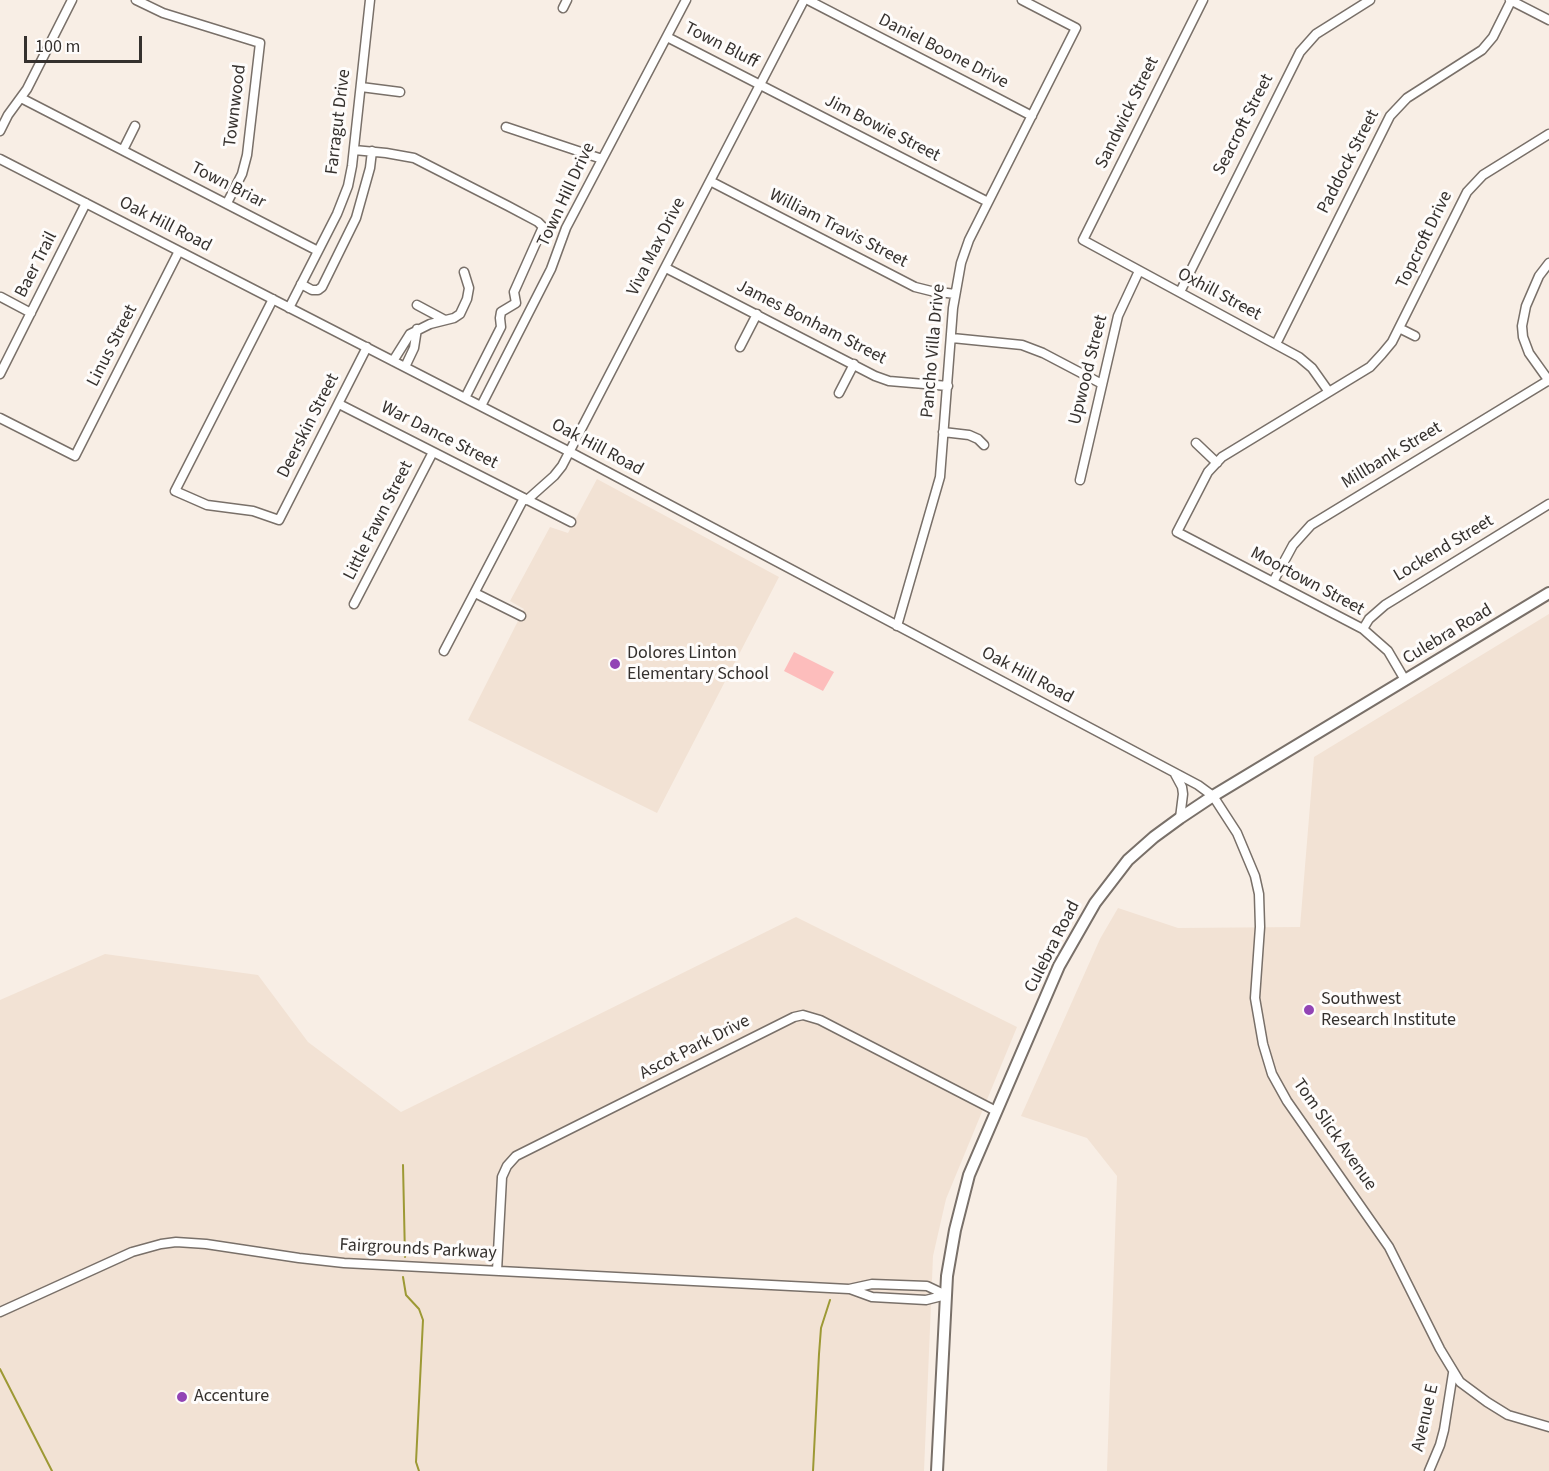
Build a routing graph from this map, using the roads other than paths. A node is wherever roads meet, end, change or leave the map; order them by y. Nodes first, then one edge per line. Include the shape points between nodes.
1 (72, 0) edge
2 (136, 0) edge
3 (370, 0) edge
4 (686, 0) edge
5 (806, 0) edge
6 (1022, 0) edge
7 (1203, 0) edge
8 (1370, 0) edge
9 (1510, 0) edge
10 (1549, 20) edge
11 (667, 37) junction
12 (760, 85) junction
13 (361, 87) junction
14 (400, 92) dead end
15 (21, 98) junction
16 (1032, 116) junction
17 (135, 126) dead end
18 (506, 127) dead end
19 (0, 131) edge
20 (1549, 134) edge
21 (123, 150) junction
22 (354, 150) junction
23 (372, 151) junction
24 (0, 159) edge
25 (602, 159) junction
26 (711, 181) junction
27 (988, 202) junction
28 (86, 203) junction
29 (226, 203) junction
30 (1083, 240) joint
31 (318, 250) junction
32 (180, 251) junction
33 (1549, 262) edge
34 (666, 268) junction
35 (1139, 271) junction
36 (464, 272) dead end
37 (301, 284) junction
38 (1180, 292) junction
39 (955, 294) junction
40 (1, 297) edge
41 (273, 299) junction
42 (417, 305) dead end
43 (290, 308) junction
44 (31, 313) junction
45 (757, 314) junction
46 (445, 321) junction
47 (1399, 328) junction
48 (417, 329) junction
49 (1415, 336) dead end
50 (952, 338) junction
51 (1276, 344) junction
52 (367, 347) junction
53 (740, 347) dead end
54 (393, 361) junction
55 (854, 364) junction
56 (405, 367) junction
57 (0, 374) edge
58 (1549, 380) edge
59 (1102, 384) junction
60 (948, 386) junction
61 (1329, 392) junction
62 (840, 393) dead end
63 (465, 398) junction
64 (339, 404) junction
65 (481, 406) junction
66 (0, 418) edge
67 (943, 432) junction
68 (1196, 444) dead end
69 (984, 445) dead end
70 (433, 452) junction
71 (570, 452) junction
72 (1217, 463) junction
73 (1080, 480) dead end
74 (526, 499) junction
75 (1549, 504) edge
76 (571, 522) dead end
77 (1177, 532) joint
78 (1274, 582) junction
79 (475, 592) junction
80 (1549, 592) edge
81 (354, 604) dead end
82 (521, 616) dead end
83 (897, 626) junction
84 (1363, 629) junction
85 (444, 651) dead end
86 (1405, 680) junction
87 (1175, 774) junction
88 (1213, 796) junction
89 (1180, 818) junction
90 (996, 1111) junction
91 (497, 1271) junction
92 (849, 1289) junction
93 (946, 1295) junction
94 (0, 1312) edge
95 (1454, 1373) junction
96 (1549, 1427) edge
97 (937, 1471) edge
98 (1429, 1471) edge

1 - 15 street
2 - 29 street, Townwood via 163,13 260,43 247,155 242,174
3 - 13 street, Farragut Drive
4 - 11 street, Town Hill Drive
5 - 12 street, Viva Max Drive
5 - 16 street, Daniel Boone Drive
6 - 16 street, Pancho Villa Drive via 1076,28
7 - 30 street, Sandwick Street
8 - 38 street, Seacroft Street via 1316,34 1300,51
9 - 10 street
9 - 51 street, Paddock Street via 1493,37 1482,50 1407,98 1390,116
11 - 12 street, Town Bluff
11 - 25 street, Town Hill Drive
12 - 26 street, Viva Max Drive
12 - 27 street, Jim Bowie Street
13 - 14 street
13 - 22 street, Farragut Drive
15 - 19 street
15 - 21 street, Town Briar
16 - 27 street, Pancho Villa Drive
17 - 21 street
18 - 25 street
20 - 47 street, Topcroft Drive via 1483,175 1467,192
21 - 29 street, Town Briar
22 - 23 street
22 - 31 street, Farragut Drive via 348,186
23 - 37 street via 356,218 322,287 312,290
23 - 63 street via 414,158 543,227 514,292 516,303 501,312 501,327
24 - 28 street, Oak Hill Road
25 - 65 street, Town Hill Drive
26 - 34 street, Viva Max Drive
26 - 39 street, William Travis Street via 915,286
27 - 39 street, Pancho Villa Drive via 969,240
28 - 32 street, Oak Hill Road
28 - 44 street, Baer Trail
29 - 31 street, Town Briar
30 - 35 street, Oxhill Street
31 - 37 street, Farragut Drive
32 - 41 street, Oak Hill Road
32 - 66 street, Linus Street via 75,456
33 - 58 street via 1526,306 1522,326 1529,353
34 - 45 street, James Bonham Street
34 - 71 street, Viva Max Drive
35 - 38 street, Oxhill Street
35 - 59 street, Upwood Street via 1122,305
36 - 46 street via 469,288 467,299 460,314
37 - 43 street, Farragut Drive
38 - 51 street, Oxhill Street
39 - 50 street, Pancho Villa Drive
40 - 44 street
41 - 43 street, Oak Hill Road
41 - 64 street, Deerskin Street via 175,491 207,505 279,520
42 - 46 street
43 - 52 street, Oak Hill Road
44 - 57 street, Baer Trail
45 - 53 street
45 - 55 street, James Bonham Street
46 - 48 street
47 - 49 street
47 - 61 street, Topcroft Drive via 1370,367
48 - 54 street
48 - 56 street
50 - 59 street via 1022,345
50 - 60 street, Pancho Villa Drive
51 - 61 street, Oxhill Street via 1312,368
52 - 54 street, Oak Hill Road
52 - 64 street, Deerskin Street
54 - 56 street, Oak Hill Road
55 - 60 street, James Bonham Street via 889,381
55 - 62 street
56 - 63 street, Oak Hill Road
58 - 78 street, Millbank Street via 1311,525 1293,545
59 - 73 street, Upwood Street
60 - 67 street, Pancho Villa Drive
61 - 72 street, Topcroft Drive
63 - 65 street, Oak Hill Road
64 - 70 street, War Dance Street
65 - 71 street, Oak Hill Road
67 - 69 street via 969,435
67 - 83 street, Pancho Villa Drive via 938,485
68 - 72 street
70 - 74 street, War Dance Street
70 - 81 street, Little Fawn Street
71 - 74 street, Viva Max Drive via 555,476
71 - 83 street, Oak Hill Road
72 - 77 street, Topcroft Drive via 1208,472
74 - 76 street, War Dance Street
74 - 79 street, Viva Max Drive
75 - 84 street, Lockend Street via 1385,605
77 - 78 street, Moortown Street
78 - 84 street, Moortown Street
79 - 82 street
79 - 85 street, Viva Max Drive
80 - 86 main road, Culebra Road
83 - 87 street, Oak Hill Road
84 - 86 street, Moortown Street via 1389,651
86 - 88 main road, Culebra Road
87 - 88 street, Oak Hill Road
87 - 89 street via 1183,794
88 - 89 main road, Culebra Road
88 - 95 street, Tom Slick Avenue via 1237,833 1259,894 1255,998 1272,1074 1389,1247
89 - 90 main road, Culebra Road via 1124,865 1080,925
90 - 91 street, Ascot Park Drive via 820,1020 794,1017 516,1156 502,1177
90 - 93 main road, Culebra Road via 969,1175 953,1241
91 - 92 street, Fairgrounds Parkway
91 - 94 street, Fairgrounds Parkway via 344,1263 176,1242 132,1252
92 - 93 street, Fairgrounds Parkway via 872,1297 926,1300
92 - 93 street, Fairgrounds Parkway via 872,1284 927,1286
93 - 97 main road, Culebra Road
95 - 96 street, Tom Slick Avenue via 1465,1386 1499,1410
95 - 98 street, Avenue E via 1440,1445

